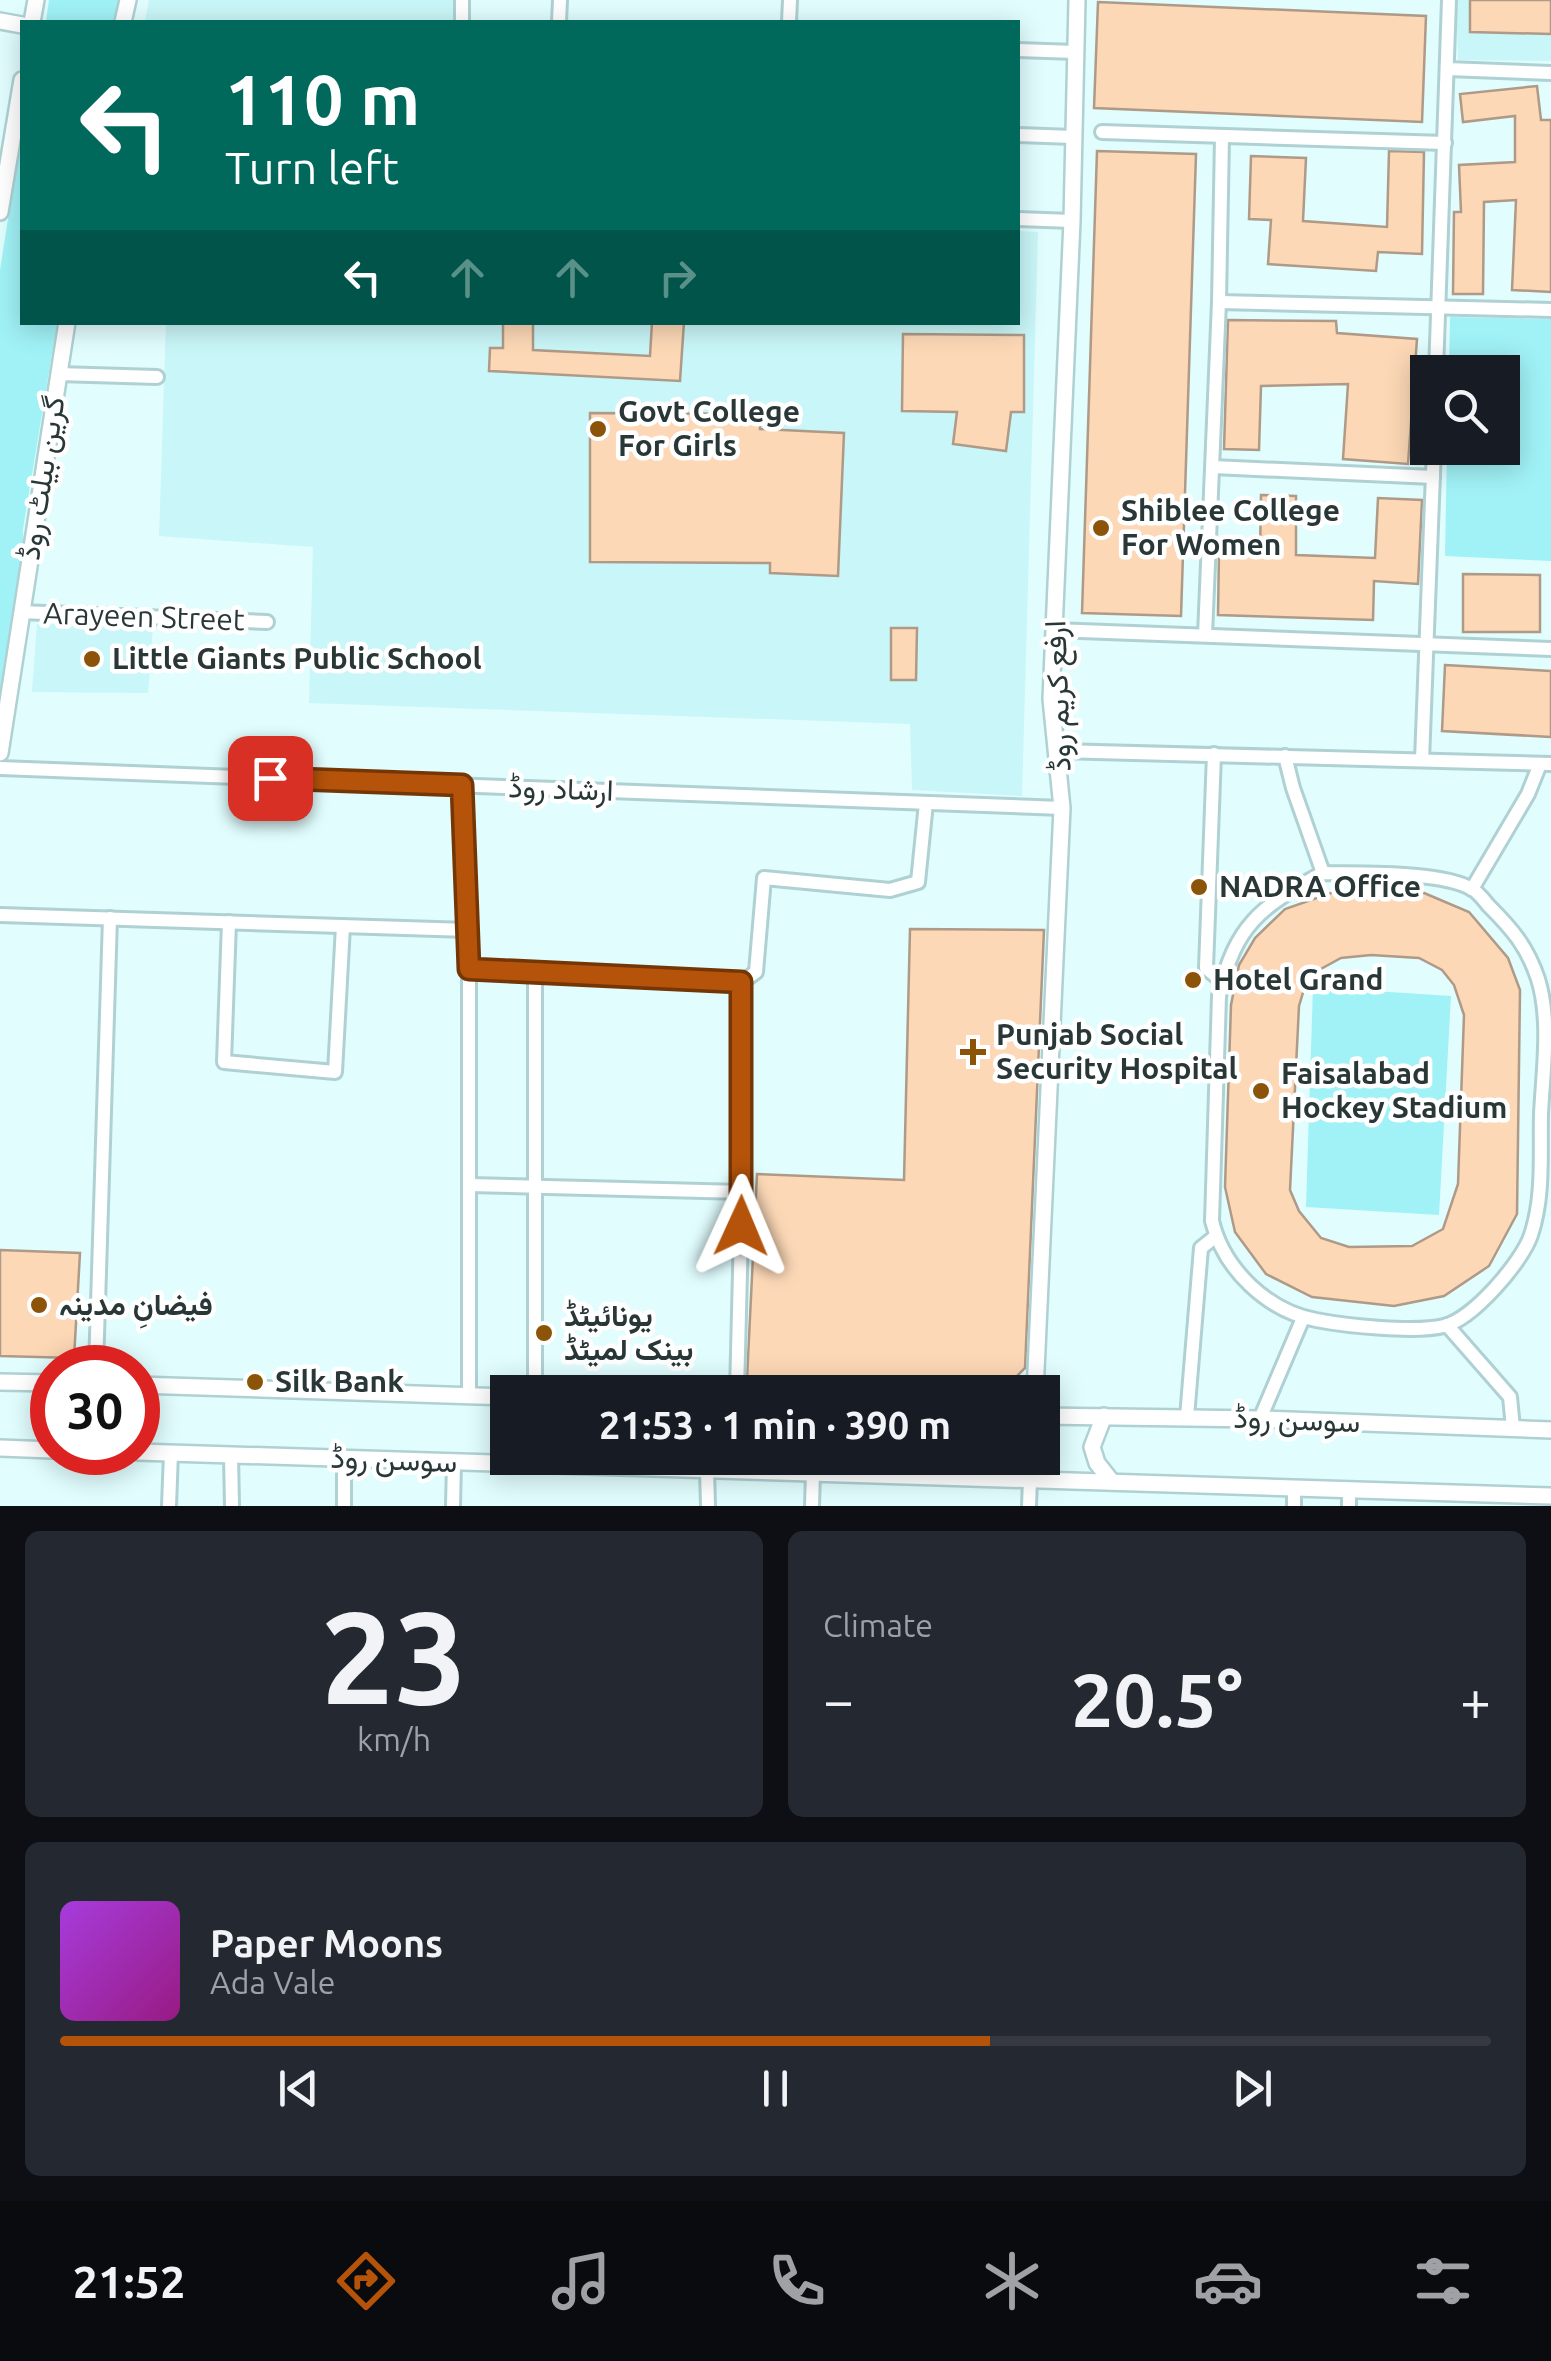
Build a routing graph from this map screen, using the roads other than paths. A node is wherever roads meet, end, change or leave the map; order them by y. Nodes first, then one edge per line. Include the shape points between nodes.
1 (1077, 0) edge
2 (1448, 0) edge
3 (1020, 50) edge
4 (1075, 52) junction
5 (1447, 70) junction
6 (1551, 73) edge
7 (20, 92) edge
8 (1102, 132) dead end
9 (1020, 135) edge
10 (1074, 138) junction
11 (1222, 138) junction
12 (1444, 143) junction
13 (0, 212) edge
14 (1020, 219) edge
15 (1072, 221) junction
16 (1219, 302) junction
17 (1439, 306) junction
18 (1551, 310) edge
19 (67, 325) edge
20 (1437, 355) edge
21 (58, 374) junction
22 (156, 377) dead end
23 (1433, 465) edge
24 (1213, 467) junction
25 (1433, 477) junction
26 (21, 612) junction
27 (267, 622) dead end
28 (1054, 630) junction
29 (1205, 635) junction
30 (1427, 646) junction
31 (1551, 650) edge
32 (4, 702) edge
33 (1059, 752) junction
34 (0, 753) edge
35 (1214, 754) junction
36 (1285, 756) junction
37 (1422, 760) junction
38 (1546, 764) edge
39 (0, 768) edge
40 (462, 785) junction
41 (926, 803) junction
42 (1062, 808) junction
43 (1323, 873) junction
44 (1472, 888) junction
45 (0, 915) edge
46 (110, 918) junction
47 (229, 922) junction
48 (343, 926) junction
49 (468, 930) junction
50 (469, 969) junction
51 (535, 973) junction
52 (1222, 981) junction
53 (741, 982) junction
54 (469, 1186) junction
55 (535, 1187) junction
56 (742, 1192) junction
57 (1216, 1236) junction
58 (1303, 1318) junction
59 (1447, 1326) junction
60 (97, 1345) edge
61 (535, 1375) edge
62 (737, 1375) edge
63 (1037, 1375) edge
64 (0, 1382) edge
65 (30, 1383) edge
66 (160, 1386) edge
67 (469, 1396) junction
68 (490, 1397) edge
69 (1060, 1416) edge
70 (1104, 1416) junction
71 (1188, 1418) junction
72 (1260, 1419) junction
73 (1513, 1428) junction
74 (1551, 1430) edge
75 (0, 1448) edge
76 (30, 1449) edge
77 (160, 1453) edge
78 (170, 1453) junction
79 (232, 1455) junction
80 (344, 1458) junction
81 (454, 1462) junction
82 (490, 1463) edge
83 (707, 1475) edge
84 (813, 1475) edge
85 (885, 1475) edge
86 (994, 1475) edge
87 (1030, 1475) edge
88 (992, 1478) junction
89 (1030, 1480) junction
90 (1112, 1482) junction
91 (1294, 1488) junction
92 (1551, 1496) edge
93 (1349, 1498) edge
94 (169, 1506) edge
95 (232, 1506) edge
96 (344, 1506) edge
97 (454, 1506) edge
98 (708, 1506) edge
99 (812, 1506) edge
100 (1029, 1506) edge
101 (1294, 1506) edge

1 - 4 street, ارفع کریم روڈ
2 - 5 street
3 - 4 street
4 - 10 street, ارفع کریم روڈ
5 - 6 street
5 - 12 street
7 - 13 street
8 - 11 street
9 - 10 street
10 - 15 street, ارفع کریم روڈ
11 - 12 street
11 - 16 street
12 - 17 street
14 - 15 street
15 - 28 street, ارفع کریم روڈ
16 - 17 street
16 - 24 street
17 - 18 street
17 - 20 street
19 - 21 street, گرین بیلٹ روڈ
21 - 22 street
21 - 26 street, گرین بیلٹ روڈ
23 - 25 street
24 - 25 street
24 - 29 street
25 - 30 street
26 - 27 street, Arayeen Street
26 - 32 street, گرین بیلٹ روڈ
28 - 29 street
28 - 33 street, ارفع کریم روڈ via 1051,699
29 - 30 street
30 - 31 street
30 - 37 street
32 - 34 street, گرین بیلٹ روڈ
33 - 35 street
33 - 42 street, ارفع کریم روڈ
35 - 36 street
35 - 52 street via 1206,968
36 - 37 street
36 - 43 street
37 - 38 street
38 - 44 street
39 - 40 street, ارشاد روڈ
40 - 41 street, ارشاد روڈ
40 - 49 street
41 - 42 street, ارشاد روڈ
41 - 53 street via 918,882 890,890 764,878 756,972
42 - 63 street, ارفع کریم روڈ
43 - 44 street via 1421,876
43 - 52 street via 1278,897 1242,931
44 - 59 street via 1521,938 1540,982 1546,1032 1540,1192 1517,1263
45 - 46 street
46 - 47 street
46 - 60 street
47 - 48 street
47 - 48 street via 224,1062 335,1072
48 - 49 street
49 - 50 street
50 - 51 street
50 - 54 street
51 - 53 street
51 - 55 street
52 - 57 street
53 - 56 street
54 - 55 street
54 - 67 street
55 - 56 street
55 - 61 street
56 - 62 street
57 - 58 street via 1239,1274 1264,1298
57 - 71 street via 1201,1248
58 - 59 street
58 - 72 street
59 - 73 street via 1510,1398
64 - 65 street
66 - 67 street
67 - 68 street
69 - 70 street, سوسن روڈ
70 - 71 street, سوسن روڈ
70 - 90 street via 1092,1448
71 - 72 street, سوسن روڈ
72 - 73 street, سوسن روڈ
73 - 74 street, سوسن روڈ
75 - 76 street
77 - 78 street, سوسن روڈ
78 - 79 street, سوسن روڈ
78 - 94 street
79 - 80 street, سوسن روڈ
79 - 95 street
80 - 81 street, سوسن روڈ
80 - 96 street
81 - 82 street, سوسن روڈ
81 - 97 street
83 - 98 street
84 - 99 street
85 - 88 street, سوسن روڈ
86 - 88 street
87 - 89 street
88 - 89 street, سوسن روڈ
89 - 90 street, سوسن روڈ
89 - 100 street
90 - 91 street, سوسن روڈ
91 - 93 street, سوسن روڈ
91 - 101 street
92 - 93 street, سوسن روڈ

